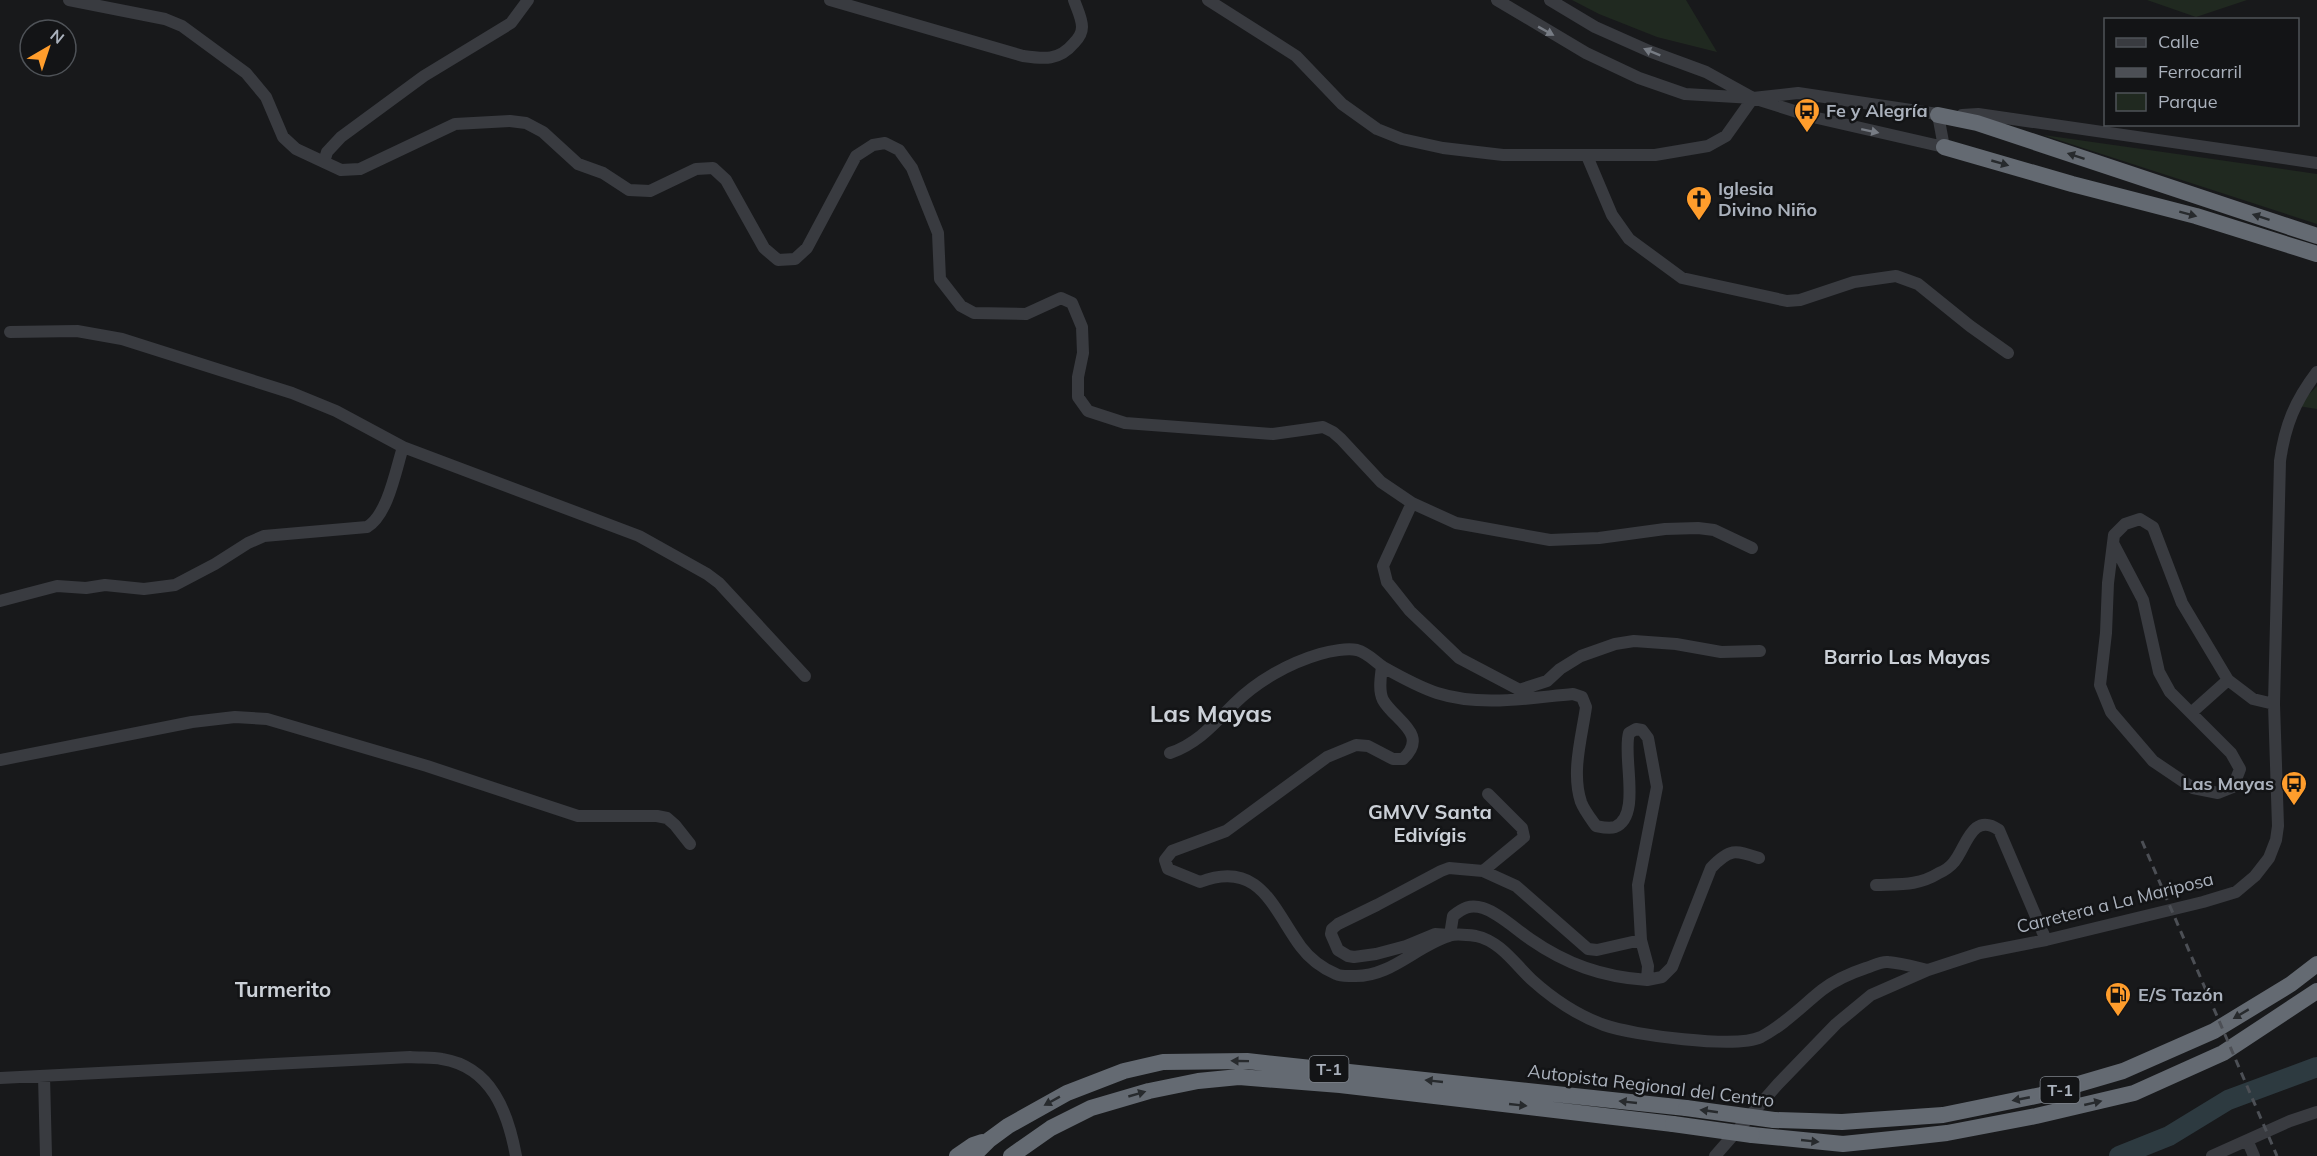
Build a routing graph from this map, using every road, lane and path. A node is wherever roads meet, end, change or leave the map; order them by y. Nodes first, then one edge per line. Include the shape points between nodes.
1 (69, 0) edge
2 (528, 0) edge
3 (830, 0) edge
4 (1074, 0) edge
5 (1208, 0) edge
6 (1497, 0) edge
7 (1550, 0) edge
8 (872, 5) edge
9 (1753, 98) junction
10 (1938, 115) junction
11 (1944, 147) junction
12 (1587, 156) junction
13 (324, 162) junction
14 (2317, 163) edge
15 (2317, 236) edge
16 (2317, 254) edge
17 (10, 332) dead end
18 (2008, 353) dead end
19 (2317, 372) edge
20 (403, 447) junction
21 (1412, 503) junction
22 (2113, 543) junction
23 (1752, 548) dead end
24 (0, 601) edge
25 (1760, 651) dead end
26 (1382, 666) junction
27 (805, 676) dead end
28 (2228, 680) junction
29 (1519, 690) junction
30 (1534, 697) junction
31 (2274, 704) junction
32 (2191, 713) junction
33 (1170, 753) dead end
34 (0, 760) edge
35 (1488, 794) dead end
36 (690, 844) dead end
37 (1759, 858) dead end
38 (1483, 871) junction
39 (1876, 885) dead end
40 (1450, 935) junction
41 (1641, 940) junction
42 (2046, 940) junction
43 (2317, 964) edge
44 (1928, 970) junction
45 (1647, 980) junction
46 (2317, 991) edge
47 (44, 1076) junction
48 (0, 1078) edge
49 (2317, 1112) edge
50 (989, 1140) junction
51 (2248, 1142) junction
52 (46, 1156) edge
53 (516, 1156) edge
54 (957, 1156) edge
55 (973, 1156) edge
56 (1011, 1156) edge
57 (1715, 1156) edge
58 (2212, 1156) edge
59 (2254, 1156) edge

1 - 13 street via 165,19 182,26 246,73 266,97 284,137 296,149
2 - 13 street via 511,23 424,76 341,137 327,152
3 - 8 street
4 - 8 street via 1082,30 1064,54 1045,60
5 - 12 street via 1296,56 1342,104 1377,129 1443,148 1503,155
6 -> 9 street via 1577,48 1639,78 1685,94
9 -> 7 street via 1706,72 1595,27
9 - 10 street via 1798,93
9 -> 11 street via 1833,123
9 - 12 street via 1726,136 1708,146 1654,155
10 - 11 street
10 - 14 street via 1978,114
15 -> 10 highway via 1977,123
11 -> 16 highway via 2196,216
12 - 18 street via 1612,215 1629,239 1682,278 1787,301 1854,282 1896,276 1917,284
13 - 21 street via 341,170 360,169 455,124 526,123 543,132 578,164 603,173 629,190 650,191 696,169 713,168 726,180 764,248 778,260 795,259 807,248 856,156 873,145 885,143 899,150 912,168 938,233 940,279 961,306 974,313 1026,314 1061,298 1072,303 1082,327 1078,397 1088,411 1125,423 1262,434 1323,427 1341,439 1381,482
17 - 20 street via 77,331 122,339 303,398
19 - 31 street, Carretera a La Mariposa via 2295,405 2284,432 2280,461
20 - 24 street via 383,508 374,524 367,527 264,536 175,585 57,586
20 - 27 street via 639,536 707,574
21 - 23 street via 1456,523 1550,540 1698,528 1714,530
21 - 29 street via 1383,566 1388,582 1410,611 1459,658
22 - 28 street via 2114,535 2125,524 2140,519 2153,527 2182,603
22 - 32 street via 2143,600 2159,672 2170,692
22 - 32 street via 2100,685 2111,712 2153,760 2193,788 2218,793 2233,787 2240,769 2231,753
25 - 29 street via 1705,651 1634,641 1615,644 1581,657 1547,681
26 - 30 street via 1437,693 1460,698 1505,701
26 - 33 street via 1355,649 1321,654 1284,668 1254,687 1209,731
26 - 40 street via 1383,700 1411,732 1413,744 1403,759 1356,745 1327,757 1226,831 1172,851 1165,860 1168,869 1200,882 1225,876 1257,886 1277,908 1302,948 1316,963 1339,976 1365,976 1391,967
28 - 31 street via 2253,699
28 - 32 street
29 - 30 street
30 - 41 street via 1582,697 1586,707 1578,785 1581,803 1596,826 1616,826 1627,815 1630,790 1626,742 1635,729 1642,730 1648,738 1657,786 1638,885
31 - 42 street, Carretera a La Mariposa via 2276,840 2269,858 2255,876 2236,892 2203,903
34 - 36 street via 192,722 236,717 267,719 578,816 667,818
35 - 38 street via 1522,828 1524,837
37 - 45 street via 1738,850 1728,853 1711,868 1672,967 1662,977
38 - 40 street via 1441,871 1338,924 1331,934 1338,950 1354,957 1406,946 1435,934
38 - 41 street via 1516,886 1588,949
39 - 42 street via 1918,884 1941,873 1955,861 1975,829 1992,825 1999,830
40 - 44 street via 1476,936 1491,942 1563,1006 1605,1025 1709,1040 1744,1042 1760,1037 1792,1017 1824,989 1851,973 1886,961
40 - 45 street via 1454,916 1475,906 1577,966 1619,978
41 - 45 street via 1648,966
42 - 44 street, Carretera a La Mariposa via 1980,953
43 -> 50 highway, Autopista Regional del Centro / T-1, bridge via 2214,1030 2123,1071 2041,1095 1943,1115 1842,1122 1774,1120 1247,1061 1163,1062 1124,1071 1067,1093
44 - 57 street, Carretera a La Mariposa via 1871,995 1836,1024
56 -> 46 highway, Autopista Regional del Centro / T-1, bridge via 1051,1128 1091,1108 1149,1091 1239,1077 1340,1085 1843,1144 1947,1133 2134,1093 2223,1053
47 - 48 street
47 - 52 street
47 - 53 street via 410,1057 444,1059 471,1070 492,1087 511,1129
49 - 51 street
50 - 54 highway
50 - 55 highway, Autopista Regional del Centro / T-1
51 - 58 street
51 - 59 street

